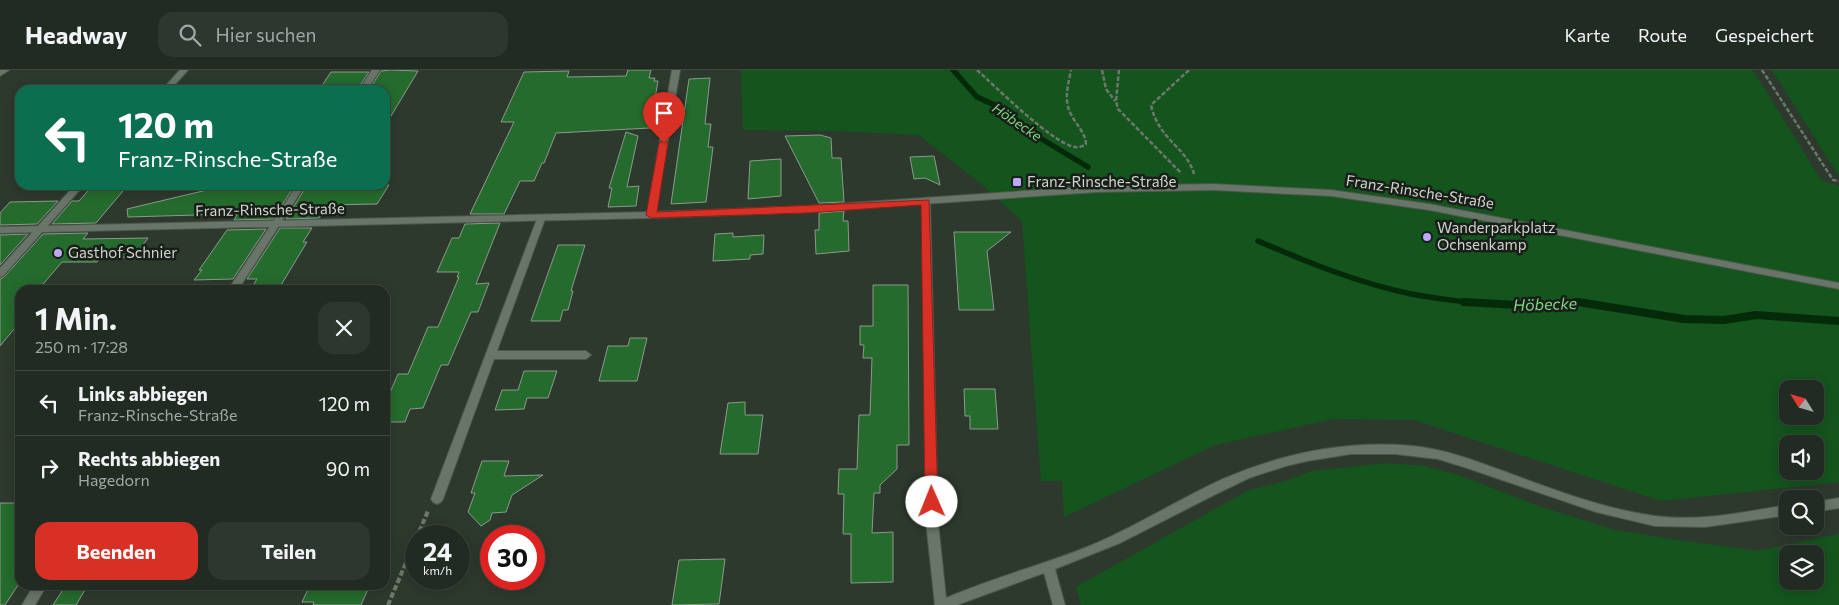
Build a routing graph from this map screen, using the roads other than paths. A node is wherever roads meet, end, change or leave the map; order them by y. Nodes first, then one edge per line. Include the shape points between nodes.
1 (5, 70) edge
2 (184, 70) edge
3 (376, 70) edge
4 (676, 70) edge
5 (0, 74) edge
6 (170, 85) edge
7 (366, 85) edge
8 (75, 190) edge
9 (298, 190) edge
10 (926, 202) junction
11 (651, 215) junction
12 (541, 219) junction
13 (275, 224) junction
14 (40, 229) junction
15 (0, 230) edge
16 (0, 274) edge
17 (236, 285) edge
18 (1839, 286) edge
19 (491, 355) junction
20 (586, 355) dead end
21 (437, 499) road end
22 (1839, 503) edge
23 (1824, 506) edge
24 (1779, 511) edge
25 (1048, 566) junction
26 (37, 590) edge
27 (28, 605) edge
28 (942, 605) edge
29 (1059, 605) edge

1 - 5 street
2 - 6 street
3 - 7 street
4 - 11 street
8 - 14 street
9 - 13 street
10 - 11 street, Franz-Rinsche-Straße
10 - 18 street, Franz-Rinsche-Straße via 1098,189 1196,187 1293,190 1378,199 1540,227
10 - 28 street via 932,522
11 - 12 street, Franz-Rinsche-Straße
12 - 13 street, Franz-Rinsche-Straße
12 - 19 street
13 - 14 street, Franz-Rinsche-Straße
13 - 17 street
14 - 15 street, Franz-Rinsche-Straße
14 - 16 street
19 - 20 street
19 - 21 street
22 - 23 street
24 - 25 street via 1714,521 1654,520 1596,507 1434,454 1398,449 1359,450 1301,458 1244,476 1119,538
25 - 28 street
25 - 29 street
26 - 27 street

